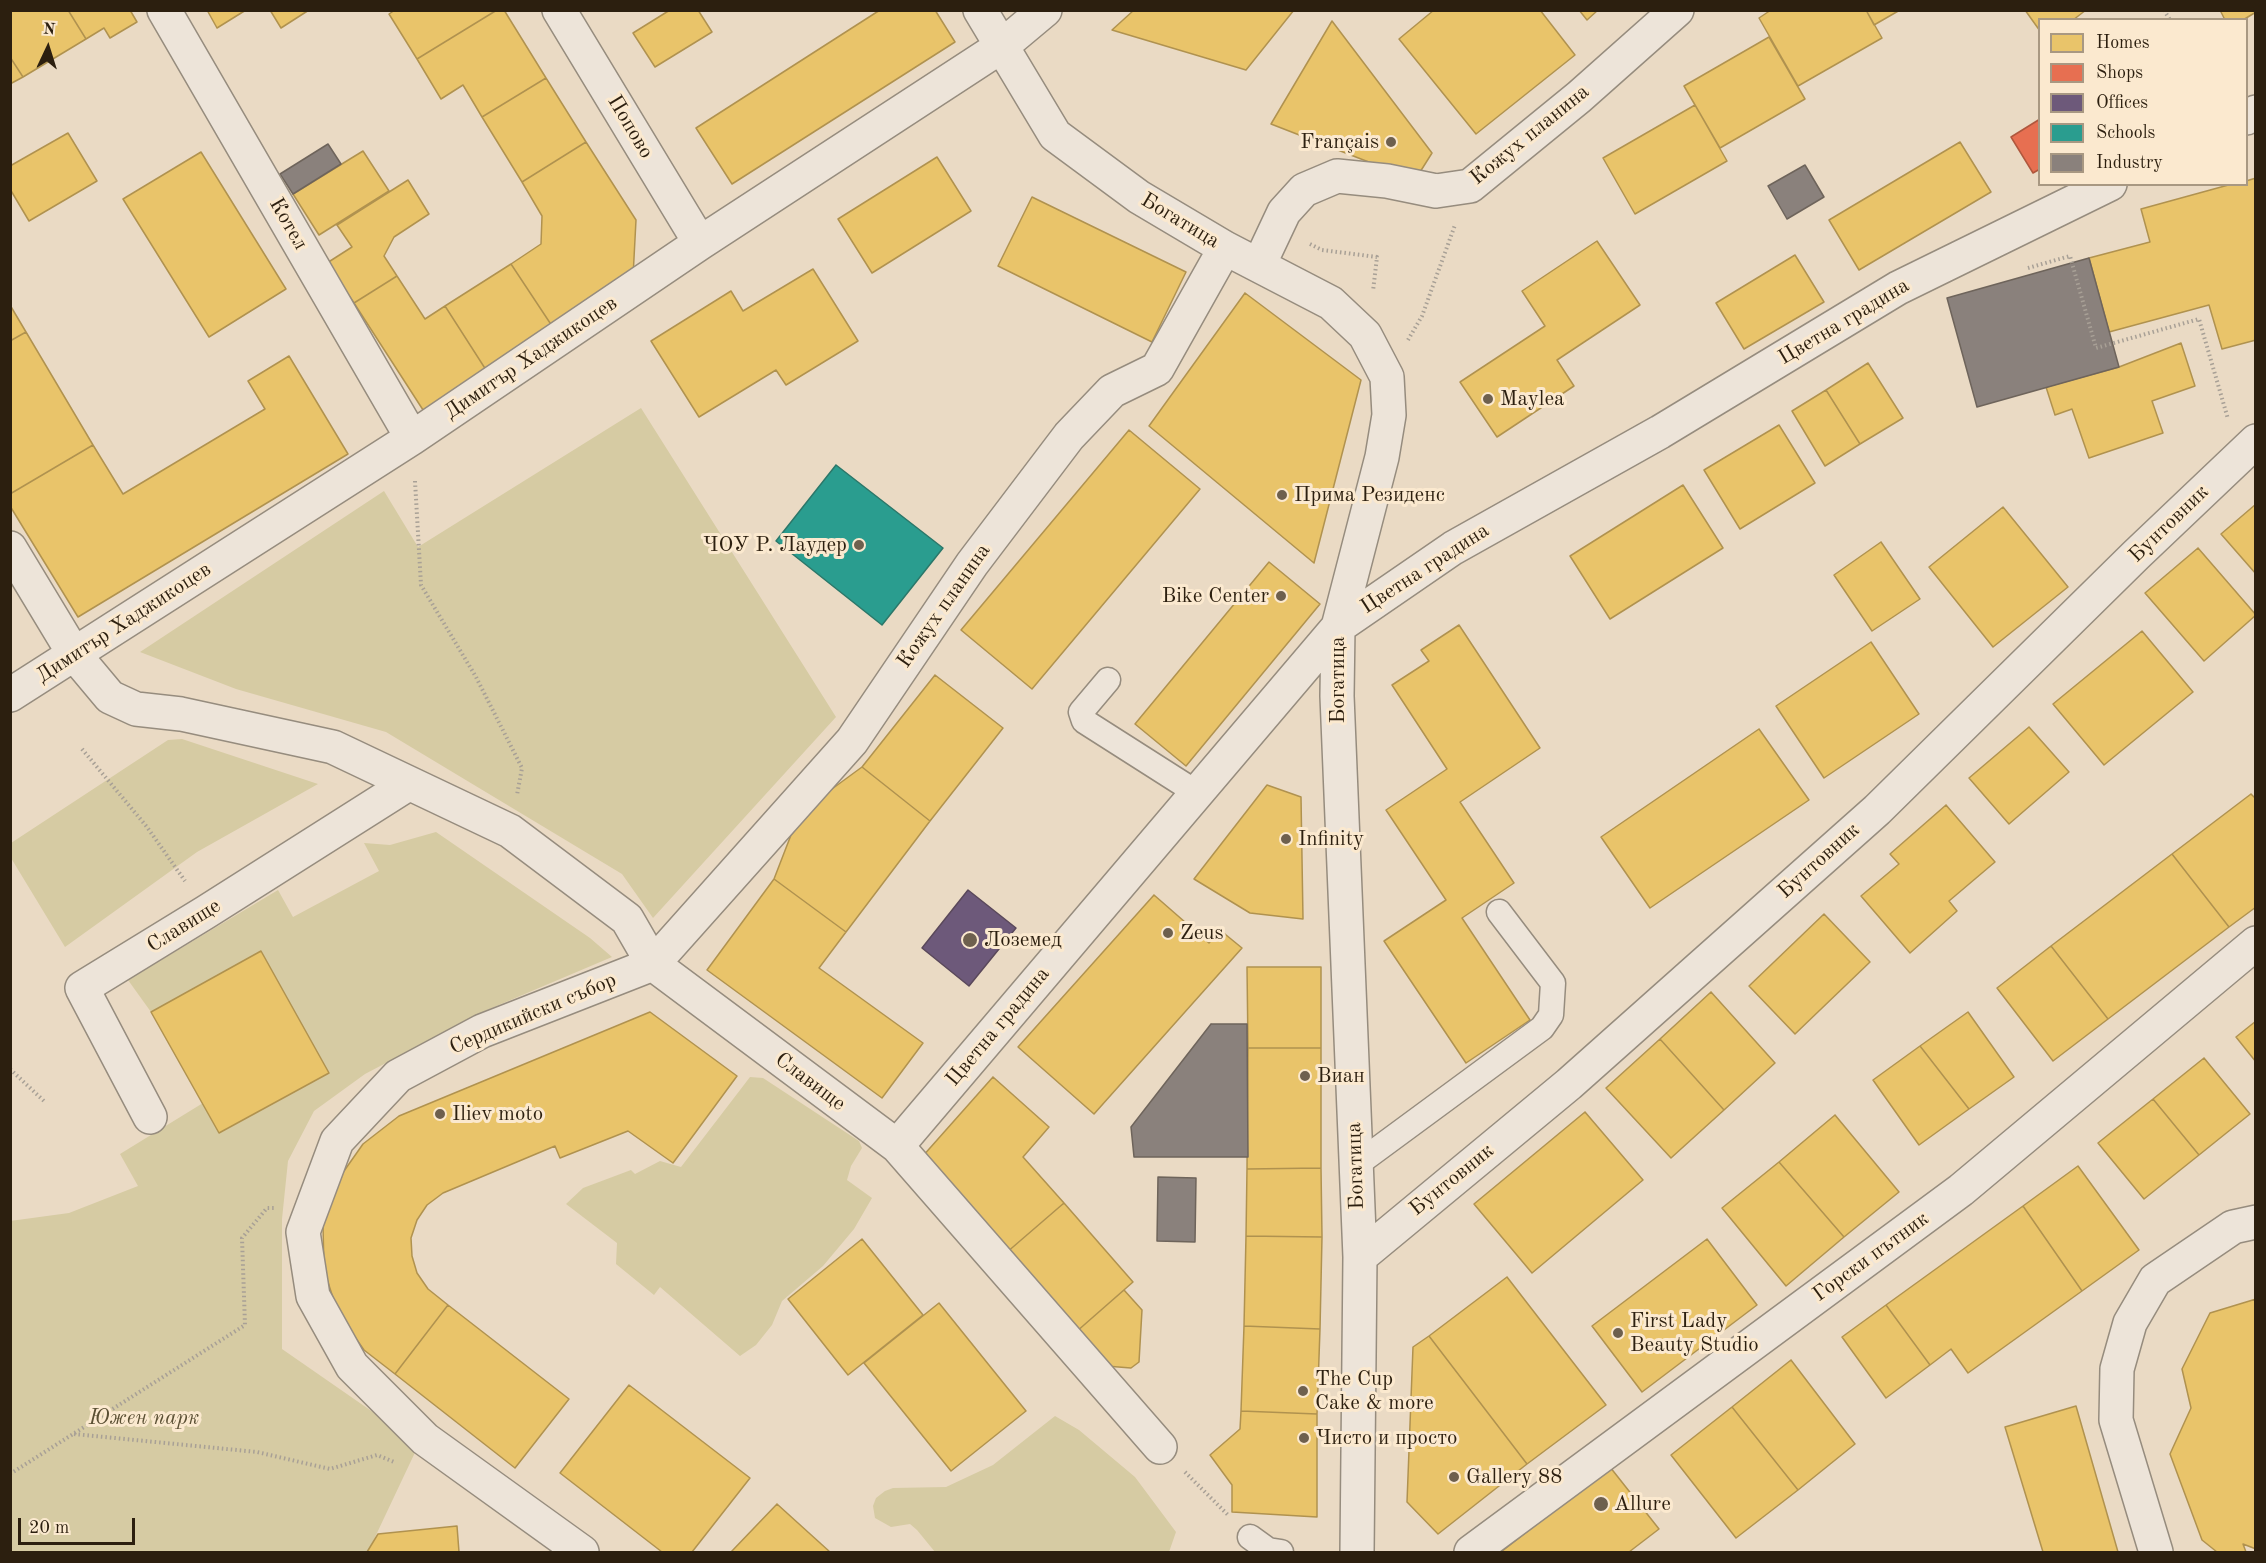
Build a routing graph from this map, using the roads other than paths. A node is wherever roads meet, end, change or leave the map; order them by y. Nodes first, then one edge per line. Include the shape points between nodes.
1 (164, 10) edge
2 (559, 10) edge
3 (980, 10) edge
4 (1045, 10) edge
5 (1677, 10) edge
6 (1002, 46) junction
7 (2105, 186) edge
8 (700, 243) junction
9 (1225, 248) junction
10 (1259, 265) junction
11 (412, 438) junction
12 (2247, 449) edge
13 (10, 548) edge
14 (1338, 627) junction
15 (74, 654) junction
16 (1108, 680) dead end
17 (10, 695) edge
18 (408, 784) junction
19 (1197, 793) junction
20 (1499, 912) dead end
21 (2256, 943) edge
22 (653, 964) junction
23 (150, 1117) dead end
24 (897, 1146) junction
25 (1356, 1165) junction
26 (2256, 1222) edge
27 (1360, 1257) junction
28 (1160, 1447) road end
29 (1250, 1537) dead end
30 (582, 1552) edge
31 (1281, 1552) edge
32 (1357, 1552) edge
33 (1471, 1552) edge
34 (2156, 1552) edge

1 - 11 street, Котел
2 - 8 street, Попово
3 - 6 street, Богатица
4 - 6 street, Димитър Хаджикоцев
5 - 10 street, Кожух планина via 1470,186 1436,191 1337,176 1304,190 1284,212
6 - 8 street, Димитър Хаджикоцев
6 - 9 street, Богатица via 1055,135 1139,197
7 - 14 street, Цветна градина via 1898,288 1660,432 1453,548
8 - 11 street, Димитър Хаджикоцев
9 - 10 street, Богатица
9 - 22 street, Кожух планина via 1157,369 1112,391 1069,436 972,564 852,741
10 - 14 street, Богатица via 1331,303 1365,335 1387,377 1389,415 1382,457
11 - 15 street, Димитър Хаджикоцев
12 - 27 street, Бунтовник via 1877,810 1569,1084
13 - 15 street, Славище
14 - 19 street, Цветна градина
14 - 25 street, Богатица via 1337,696
15 - 17 street, Димитър Хаджикоцев
15 - 18 street, Славище via 110,697 136,709 181,714 333,747
16 - 19 lane via 1081,712 1084,721
18 - 22 street, Славище via 510,831 627,919
18 - 23 street, Славище via 82,988
19 - 24 street, Цветна градина
20 - 25 lane via 1553,983 1551,1016 1542,1028
21 - 33 street, Горски пътник via 1961,1190
22 - 24 street, Славище
22 - 30 street, Сердикийски събор via 482,1031 398,1076 337,1142 303,1232 313,1296 352,1366 425,1439
24 - 28 street, Славище
25 - 27 street, Богатица
26 - 34 street via 2233,1227 2155,1280 2130,1323 2117,1369 2116,1420
27 - 32 street, Богатица
29 - 31 lane via 1268,1550

